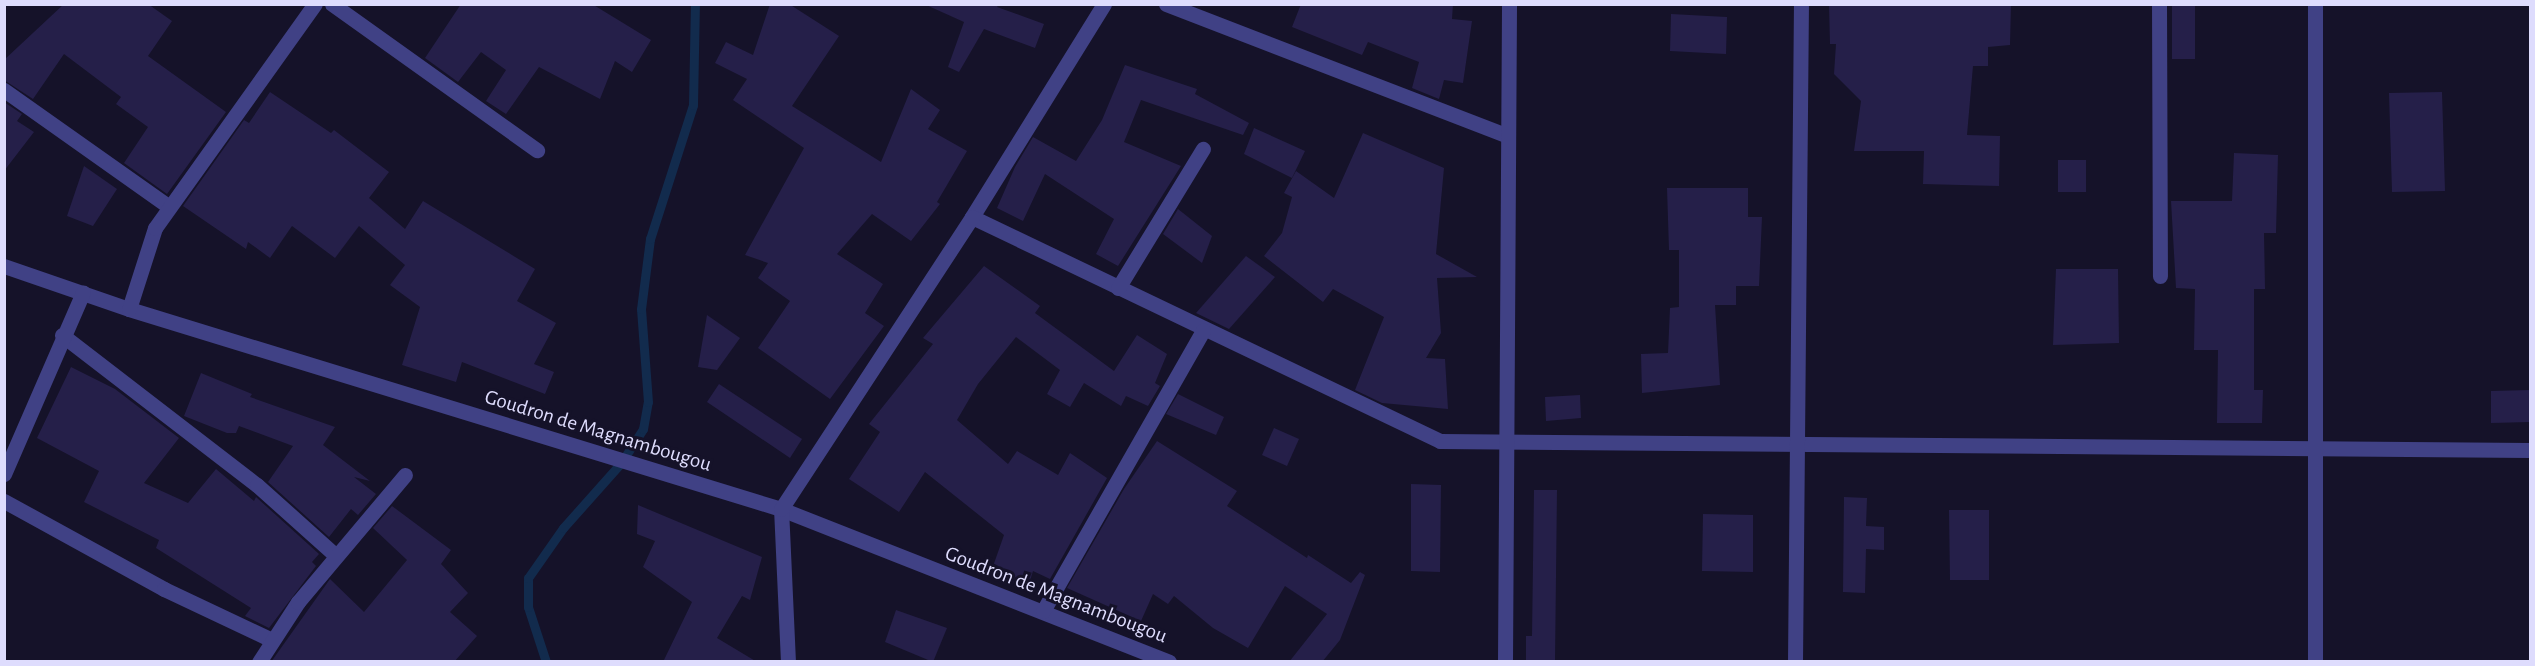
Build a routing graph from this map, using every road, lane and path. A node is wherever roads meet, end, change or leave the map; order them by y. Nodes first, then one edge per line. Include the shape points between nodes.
1 (315, 4) edge
2 (332, 4) edge
3 (1104, 4) edge
4 (1166, 4) edge
5 (1509, 4) edge
6 (1801, 4) edge
7 (2159, 4) edge
8 (2316, 4) edge
9 (4, 90) edge
10 (1506, 135) junction
11 (1203, 149) dead end
12 (537, 150) dead end
13 (169, 207) junction
14 (972, 217) junction
15 (4, 266) edge
16 (2160, 276) dead end
17 (1118, 288) junction
18 (83, 292) junction
19 (129, 309) junction
20 (1203, 330) junction
21 (62, 335) junction
22 (1508, 439) junction
23 (1795, 442) junction
24 (2315, 448) junction
25 (2530, 450) edge
26 (5, 470) edge
27 (405, 475) dead end
28 (4, 501) edge
29 (781, 509) junction
30 (336, 556) junction
31 (1043, 611) junction
32 (272, 640) junction
33 (259, 662) edge
34 (788, 662) edge
35 (1169, 662) edge
36 (1505, 662) edge
37 (1795, 662) edge
38 (2315, 662) edge

1 - 13 street
2 - 12 street
3 - 14 street
4 - 10 street
5 - 10 street
6 - 23 street
7 - 16 street
8 - 24 street
9 - 13 street
10 - 22 street
11 - 17 street
13 - 19 street via 155,228
14 - 17 street
14 - 29 street
15 - 18 street, Goudron de Magnambougou
17 - 20 street
18 - 19 street, Goudron de Magnambougou
18 - 21 street
19 - 29 street, Goudron de Magnambougou
20 - 22 street via 1440,441
20 - 31 street
21 - 26 street
21 - 30 street via 257,485
22 - 23 street
22 - 36 street
23 - 24 street
23 - 37 street
24 - 25 street
24 - 38 street
27 - 30 street
28 - 32 street via 164,589
29 - 31 street, Goudron de Magnambougou
29 - 34 street
30 - 32 street
31 - 35 street, Goudron de Magnambougou
32 - 33 street

